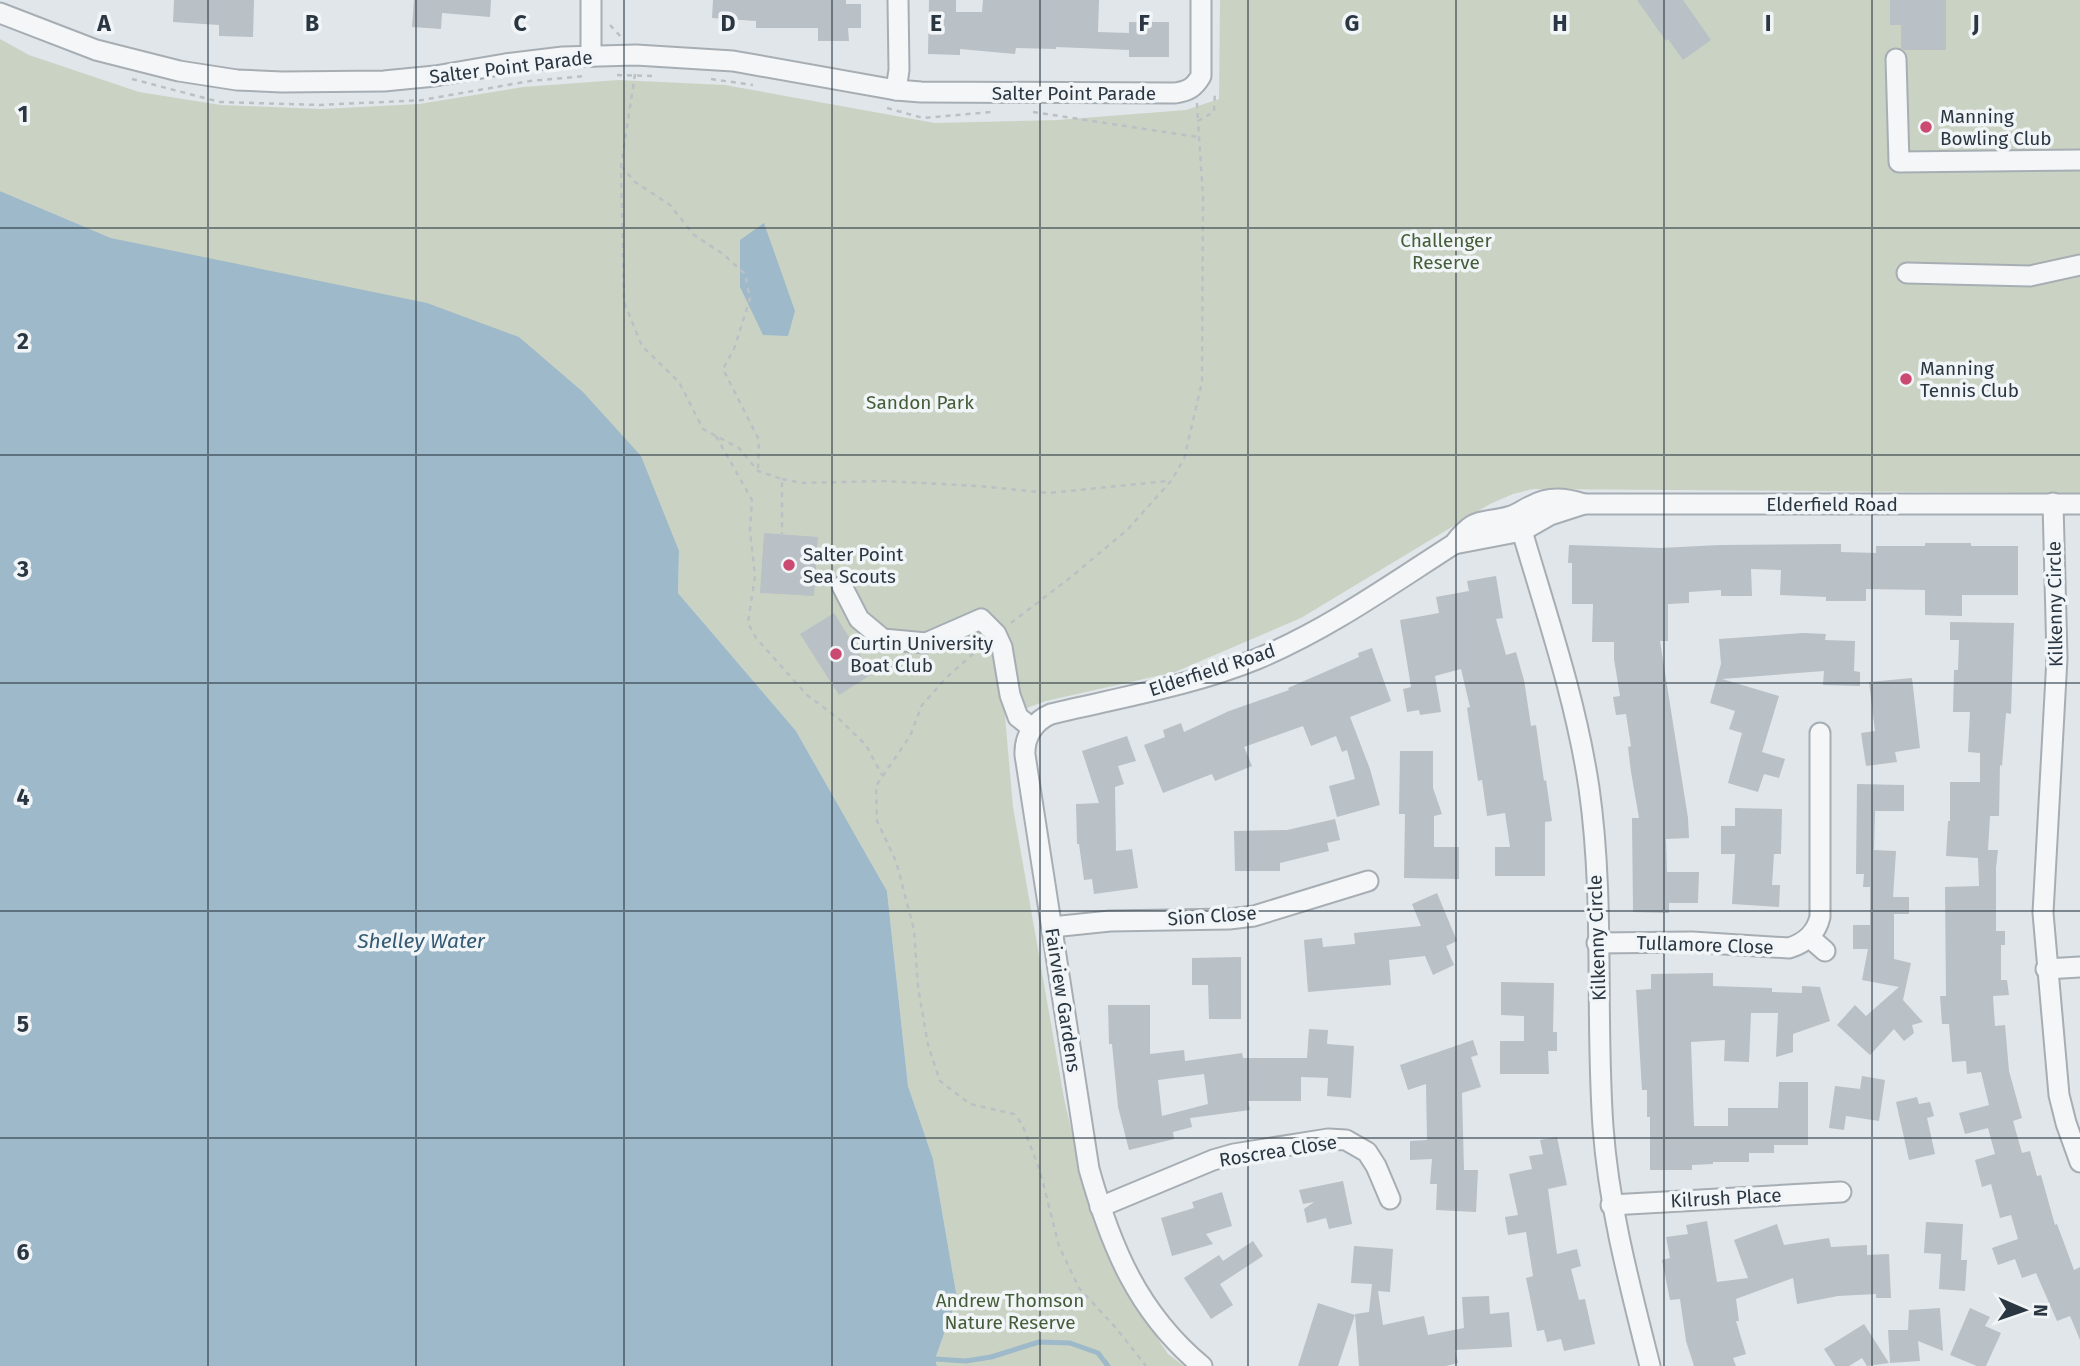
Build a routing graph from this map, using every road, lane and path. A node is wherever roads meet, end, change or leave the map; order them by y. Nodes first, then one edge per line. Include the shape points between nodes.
1 (591, 0) edge
2 (898, 0) edge
3 (1201, 0) edge
4 (0, 13) edge
5 (591, 56) junction
6 (1896, 59) dead end
7 (614, 75) dead end
8 (121, 76) dead end
9 (590, 76) dead end
10 (635, 76) junction
11 (662, 76) dead end
12 (700, 78) dead end
13 (763, 86) dead end
14 (895, 90) junction
15 (882, 107) dead end
16 (1028, 111) dead end
17 (992, 112) dead end
18 (1198, 137) dead end
19 (2080, 160) edge
20 (621, 166) junction
21 (2080, 265) edge
22 (1907, 273) dead end
23 (716, 436) junction
24 (758, 471) junction
25 (782, 479) junction
26 (1171, 481) dead end
27 (2053, 503) junction
28 (2080, 503) edge
29 (1518, 523) junction
30 (782, 534) dead end
31 (842, 586) dead end
32 (1032, 728) junction
33 (1820, 733) dead end
34 (883, 776) dead end
35 (1368, 881) dead end
36 (1052, 927) junction
37 (1809, 937) junction
38 (1597, 943) junction
39 (1825, 951) dead end
40 (2080, 967) edge
41 (2046, 969) junction
42 (2080, 1162) edge
43 (1841, 1192) dead end
44 (1390, 1199) dead end
45 (1611, 1205) junction
46 (1100, 1208) junction
47 (1646, 1365) edge
48 (1202, 1366) edge

1 - 5 street
2 - 14 street
3 - 14 street, Salter Point Parade via 1201,76 1189,90 1001,94
4 - 5 street, Salter Point Parade via 96,50 237,80 384,81
5 - 14 street, Salter Point Parade via 733,61
6 - 19 street via 1899,162
7 - 10 path
8 - 9 path via 220,102 321,105 422,100
10 - 11 path
10 - 20 path
12 - 13 path
15 - 17 path via 923,118
16 - 18 path
20 - 23 path via 624,302 642,346 679,382 703,429
20 - 24 path via 635,182 670,205 694,235 745,274 751,299 723,369 759,440
21 - 22 street via 2030,276
23 - 24 path via 739,448
23 - 34 path via 752,500 755,576 748,623 807,695 866,745
24 - 25 path
25 - 26 path via 978,486 1048,494
25 - 30 path
27 - 28 street, Elderfield Road
27 - 29 street, Elderfield Road via 1584,504 1562,497 1534,503
27 - 41 street, Kilkenny Circle via 2057,658 2043,881
29 - 32 street, Elderfield Road via 1474,523 1454,544 1308,636 1254,660 1051,714
29 - 38 street, Kilkenny Circle via 1564,673 1584,762 1594,831
31 - 32 street via 859,619 883,639 926,643 981,619 1002,647 1018,717
32 - 36 street, Fairview Gardens via 1024,746
33 - 37 street via 1820,917
35 - 36 street, Sion Close via 1254,916
36 - 46 street, Fairview Gardens via 1089,1169
37 - 38 street, Tullamore Close via 1789,948
37 - 39 street
38 - 45 street, Kilkenny Circle via 1603,1123
40 - 41 street
41 - 42 street, Kilkenny Circle via 2059,1095
43 - 45 street, Kilrush Place
44 - 46 street, Roscrea Close via 1376,1166 1362,1148 1346,1140 1328,1139 1213,1160
45 - 47 street, Kilkenny Circle
46 - 48 street, Fairview Gardens via 1136,1290 1159,1323

